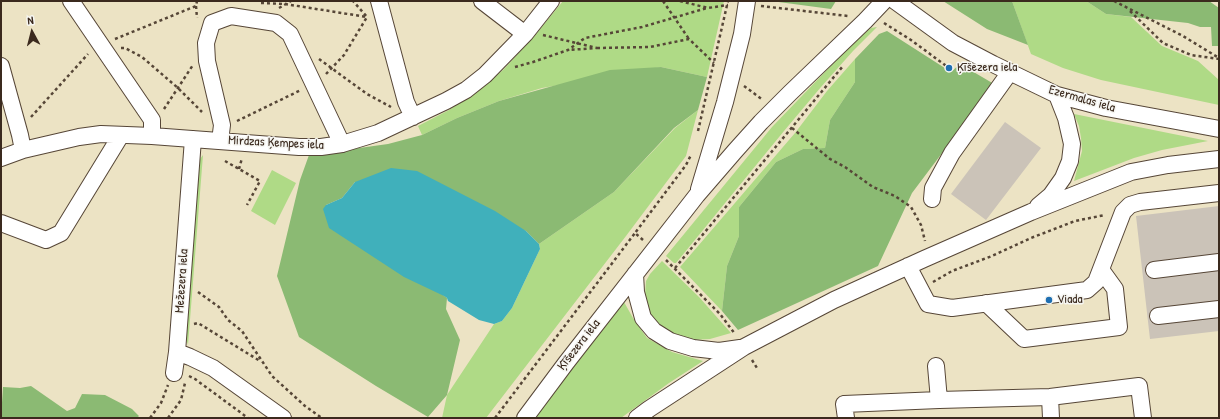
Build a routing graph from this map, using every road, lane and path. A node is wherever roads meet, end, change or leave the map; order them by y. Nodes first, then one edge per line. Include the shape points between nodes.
1 (71, 1) edge
2 (482, 1) edge
3 (551, 1) edge
4 (663, 1) edge
5 (680, 1) edge
6 (728, 1) edge
7 (884, 1) edge
8 (895, 1) edge
9 (1114, 1) edge
10 (747, 3) edge
11 (285, 4) dead end
12 (380, 5) edge
13 (728, 5) junction
14 (196, 6) dead end
15 (708, 8) junction
16 (1129, 9) junction
17 (674, 18) junction
18 (197, 20) dead end
19 (865, 21) junction
20 (885, 23) junction
21 (879, 29) dead end
22 (525, 34) junction
23 (690, 40) junction
24 (577, 43) junction
25 (101, 45) junction
26 (597, 48) junction
27 (297, 49) junction
28 (568, 50) junction
29 (1219, 59) edge
30 (847, 61) dead end
31 (195, 62) dead end
32 (714, 63) junction
33 (1, 66) edge
34 (511, 68) dead end
35 (949, 68) dead end
36 (1010, 72) junction
37 (731, 76) junction
38 (178, 88) junction
39 (1057, 95) junction
40 (393, 108) dead end
41 (774, 109) junction
42 (413, 117) junction
43 (222, 125) junction
44 (152, 128) junction
45 (792, 128) junction
46 (1219, 129) edge
47 (121, 135) junction
48 (697, 135) dead end
49 (193, 139) junction
50 (220, 141) junction
51 (342, 144) junction
52 (23, 150) junction
53 (243, 151) dead end
54 (692, 154) dead end
55 (1, 158) edge
56 (1219, 160) edge
57 (225, 161) dead end
58 (239, 169) junction
59 (1219, 193) edge
60 (697, 195) junction
61 (932, 200) dead end
62 (247, 205) dead end
63 (1031, 212) junction
64 (1123, 212) junction
65 (1, 223) edge
66 (635, 233) junction
67 (646, 242) dead end
68 (664, 258) dead end
69 (924, 259) junction
70 (1219, 262) edge
71 (908, 266) junction
72 (675, 268) junction
73 (1154, 270) dead end
74 (1102, 271) junction
75 (635, 274) junction
76 (920, 288) junction
77 (196, 291) dead end
78 (986, 303) junction
79 (1219, 309) edge
80 (1158, 316) dead end
81 (193, 324) dead end
82 (734, 332) dead end
83 (744, 347) junction
84 (177, 352) junction
85 (264, 363) junction
86 (936, 366) dead end
87 (180, 374) junction
88 (184, 386) dead end
89 (1050, 397) junction
90 (939, 400) junction
91 (150, 418) edge
92 (168, 418) edge
93 (248, 418) edge
94 (283, 418) edge
95 (322, 418) edge
96 (495, 418) edge
97 (525, 418) edge
98 (637, 418) edge
99 (846, 418) edge
100 (1051, 418) edge
101 (1143, 418) edge

1 - 25 street
2 - 22 street
3 - 22 street, Mirdzas Ķempes iela
4 - 17 path
5 - 15 path
6 - 13 path
7 - 19 street, Ķīšezera iela
8 - 36 street, Ezermalas iela via 953,43
9 - 16 path
10 - 13 path
10 - 19 path via 846,16
10 - 37 street, Ķīšezera iela
11 - 12 path via 367,17
12 - 42 street via 406,102
13 - 15 path
13 - 32 path
14 - 18 path
15 - 17 path
16 - 29 path via 1183,36
16 - 29 path via 1162,43 1191,55
17 - 23 path
17 - 24 path via 585,38
19 - 20 path
19 - 41 street, Ķīšezera iela
20 - 21 path
20 - 35 path
22 - 24 path
22 - 42 street, Mirdzas Ķempes iela via 472,85
23 - 26 path via 689,38 650,47
23 - 32 path
24 - 26 path
24 - 28 path
25 - 38 path via 125,48 142,57
25 - 44 street
26 - 28 path
27 - 40 path via 311,52 367,94
27 - 43 street via 290,34 276,23 232,16 212,22 206,43 206,55
27 - 51 street
28 - 34 path
30 - 45 path
31 - 38 path
32 - 48 path
33 - 52 street
36 - 39 street, Ezermalas iela
36 - 61 street via 952,153 933,188
37 - 41 path
37 - 60 street, Ķīšezera iela
38 - 43 path via 208,118
38 - 44 path
39 - 46 street, Ezermalas iela via 1106,108
39 - 63 street via 1072,144 1070,161 1063,178 1051,195
41 - 60 street, Ķīšezera iela
42 - 51 street, Mirdzas Ķempes iela via 378,133
43 - 50 street
44 - 47 street, Mirdzas Ķempes iela
44 - 49 street, Mirdzas Ķempes iela
45 - 69 path via 830,159 873,187 895,196 911,207 926,239
45 - 72 path
47 - 52 street, Mirdzas Ķempes iela via 79,137
47 - 65 street via 61,233 46,240
49 - 50 street, Mirdzas Ķempes iela
49 - 84 street, Mežezera iela
50 - 51 street, Mirdzas Ķempes iela via 321,147
52 - 55 street, Mirdzas Ķempes iela
53 - 58 path
54 - 66 path
56 - 63 street via 1168,164 1131,172
57 - 58 path
58 - 62 path via 260,181
59 - 64 street via 1140,202 1130,205
60 - 75 street, Ķīšezera iela
63 - 69 street
64 - 74 street
64 - 76 path via 1075,221 952,271
66 - 67 path
66 - 96 path
68 - 72 path
69 - 71 street
70 - 73 street
71 - 76 street
71 - 83 street via 834,300
72 - 82 path
74 - 78 street via 1096,282 1087,290
74 - 78 street via 1115,289 1119,327 1024,339
75 - 83 street via 636,292 643,318 654,331 670,341 693,348 719,351
75 - 97 street, Ķīšezera iela
76 - 78 street via 928,304 952,308
77 - 85 path via 219,307 228,320 242,331
79 - 80 street
81 - 85 path via 198,323
83 - 98 street
84 - 87 street, Mežezera iela
84 - 94 street via 213,368
85 - 95 path via 272,376
86 - 90 street
87 - 91 path
87 - 93 path via 195,379
88 - 92 path via 181,400
89 - 90 street
89 - 100 street
89 - 101 street via 1139,386
90 - 99 street via 844,404

